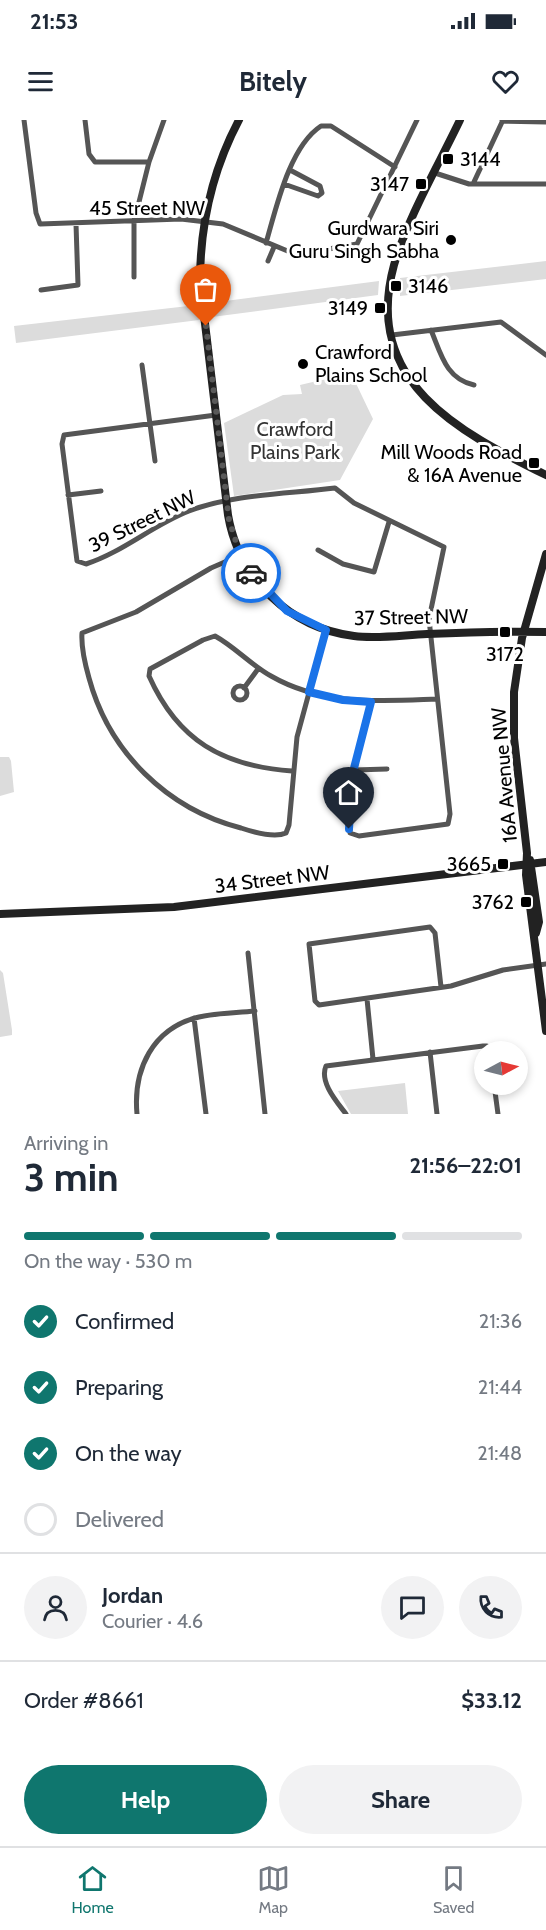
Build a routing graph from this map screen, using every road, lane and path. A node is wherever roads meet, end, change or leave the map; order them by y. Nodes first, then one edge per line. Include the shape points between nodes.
1 (24, 120) edge
2 (85, 120) edge
3 (164, 120) edge
4 (239, 120) edge
5 (417, 120) edge
6 (460, 120) edge
7 (503, 121) edge
8 (546, 122) edge
9 (148, 162) junction
10 (395, 167) junction
11 (290, 170) junction
12 (435, 173) junction
13 (284, 184) junction
14 (473, 184) junction
15 (546, 184) edge
16 (204, 220) junction
17 (134, 222) junction
18 (76, 224) junction
19 (266, 243) junction
20 (274, 247) junction
21 (268, 261) dead end
22 (134, 277) dead end
23 (41, 290) dead end
24 (431, 330) junction
25 (392, 335) junction
26 (546, 355) edge
27 (142, 364) dead end
28 (474, 385) dead end
29 (216, 415) junction
30 (150, 423) junction
31 (155, 461) dead end
32 (546, 475) edge
33 (101, 490) dead end
34 (68, 495) junction
35 (227, 502) junction
36 (388, 522) junction
37 (318, 550) dead end
38 (546, 554) edge
39 (241, 555) junction
40 (326, 630) junction
41 (524, 631) junction
42 (546, 632) edge
43 (430, 634) junction
44 (258, 669) junction
45 (244, 688) dead end
46 (309, 692) junction
47 (437, 699) junction
48 (371, 702) junction
49 (354, 770) junction
50 (387, 770) dead end
51 (292, 771) junction
52 (546, 862) edge
53 (529, 864) junction
54 (0, 914) edge
55 (248, 953) dead end
56 (542, 965) edge
57 (441, 987) junction
58 (368, 999) junction
59 (255, 1011) junction
60 (194, 1018) junction
61 (546, 1031) edge
62 (474, 1050) edge
63 (430, 1052) junction
64 (373, 1059) junction
65 (137, 1086) junction
66 (144, 1086) dead end
67 (495, 1095) edge
68 (137, 1114) edge
69 (206, 1114) edge
70 (265, 1114) edge
71 (346, 1114) edge
72 (438, 1114) edge
73 (498, 1114) edge

1 - 18 street, 45 Street NW via 40,224
2 - 9 street via 91,160
3 - 9 street
4 - 16 street, 37 Street NW via 216,173
5 - 10 street
6 - 12 street
7 - 8 street
7 - 14 street
9 - 17 street
10 - 11 street via 325,125 316,129
10 - 20 street, 45 Street NW via 355,246 299,254
11 - 13 street
11 - 13 street via 320,186 322,193
12 - 14 street
12 - 25 street via 394,266 389,302
13 - 19 street
14 - 15 street
16 - 17 street, 45 Street NW
16 - 19 street, 45 Street NW
16 - 29 street, 37 Street NW via 200,282
17 - 18 street, 45 Street NW
17 - 22 street
18 - 23 street via 78,285
19 - 20 street, 45 Street NW
20 - 21 street
24 - 25 street
24 - 26 street via 501,322
24 - 28 street via 446,366 457,379
25 - 32 street via 410,380 435,410 458,427
27 - 30 street
29 - 30 street
29 - 35 street, 37 Street NW
30 - 31 street
30 - 34 street via 64,435
33 - 34 street
34 - 35 street, 39 Street NW via 75,556 78,563 86,564 189,511
35 - 36 street, 39 Street NW via 335,488
35 - 39 street, 37 Street NW
36 - 37 street via 374,572 343,564
36 - 43 street, 39 Street NW via 444,547 430,605
38 - 41 street, 16A Avenue NW
39 - 40 street, 37 Street NW via 257,581 283,607
39 - 51 street via 136,612 83,631 86,665 100,710 125,752 151,780 180,802 218,821 257,832 286,833
40 - 43 street, 37 Street NW via 363,636
40 - 46 street
41 - 42 street, 37 Street NW
41 - 43 street, 37 Street NW
41 - 53 street, 16A Avenue NW via 513,715
43 - 47 street
44 - 45 street
44 - 46 street
44 - 51 street via 215,636 148,672 168,711 203,745 242,764
46 - 48 street
46 - 51 street
47 - 48 street
47 - 49 street via 449,822 443,826 352,835 349,829
48 - 49 street
49 - 50 street
52 - 53 street, 34 Street NW
53 - 54 street, 34 Street NW via 174,907
53 - 56 street, 16A Avenue NW
55 - 59 street
56 - 57 street via 503,969
56 - 61 street, 16A Avenue NW
57 - 58 street
57 - 58 street via 433,928 309,944 317,1004
58 - 64 street
59 - 60 street
59 - 70 street
60 - 65 street via 159,1039 140,1070
60 - 69 street
62 - 63 street
63 - 64 street
63 - 72 street
64 - 71 street via 332,1064 324,1069 329,1089
65 - 66 street
65 - 68 street
67 - 73 street

